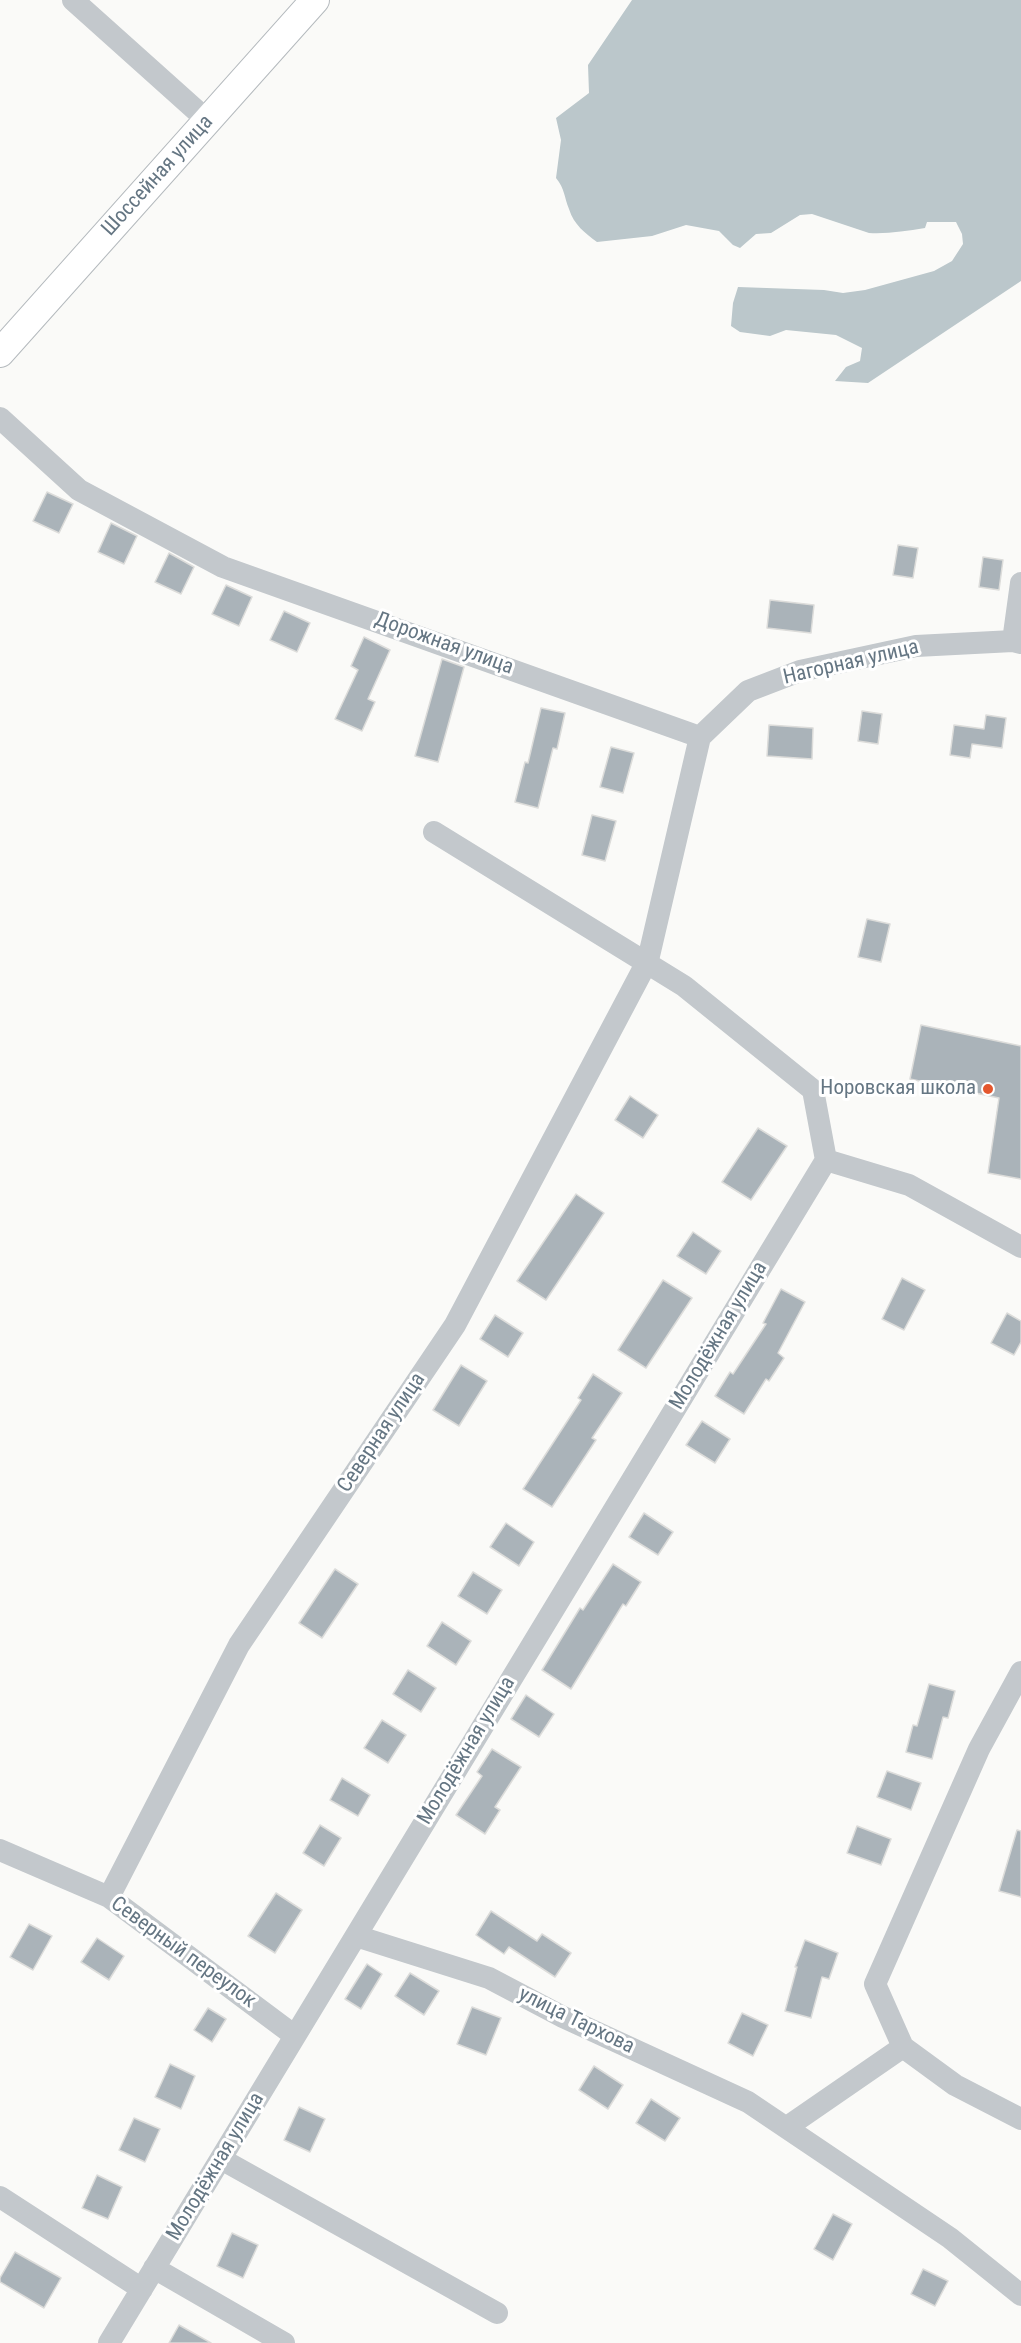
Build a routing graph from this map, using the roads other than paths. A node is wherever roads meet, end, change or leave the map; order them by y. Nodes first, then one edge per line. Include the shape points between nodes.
1 (73, 0) edge
2 (315, 0) edge
3 (208, 121) junction
4 (0, 353) edge
5 (0, 418) edge
6 (1021, 583) edge
7 (1017, 642) edge
8 (700, 737) junction
9 (434, 832) dead end
10 (646, 962) junction
11 (825, 1160) junction
12 (1021, 1247) edge
13 (1021, 1672) edge
14 (0, 1850) edge
15 (109, 1898) junction
16 (356, 1936) junction
17 (295, 2036) junction
18 (903, 2047) junction
19 (1021, 2119) edge
20 (787, 2127) junction
21 (220, 2159) junction
22 (0, 2197) edge
23 (154, 2268) junction
24 (142, 2289) junction
25 (1021, 2295) edge
26 (497, 2313) dead end
27 (109, 2343) edge
28 (284, 2343) edge

1 - 3 street
2 - 3 main road, Шоссейная улица
3 - 4 main road, Шоссейная улица
5 - 8 street, Дорожная улица via 79,490 223,567
6 - 7 street
7 - 8 street, Нагорная улица via 916,646 800,671 748,692
8 - 10 street
9 - 10 street
10 - 11 street via 684,986 813,1090
10 - 15 street, Северная улица via 455,1325 238,1645
11 - 12 street via 909,1185
11 - 16 street, Молодёжная улица
13 - 18 street via 979,1749 875,1984
14 - 15 street, Северный переулок
15 - 17 street, Северный переулок
16 - 17 street, Молодёжная улица
16 - 20 street, улица Тархова via 489,1978 563,2017 748,2102
17 - 21 street, Молодёжная улица
18 - 19 street via 955,2085
18 - 20 street
20 - 25 street, улица Тархова via 951,2238
21 - 23 street, Молодёжная улица
21 - 26 street
22 - 24 street
23 - 24 street, Молодёжная улица
23 - 28 street
24 - 27 street, Молодёжная улица

